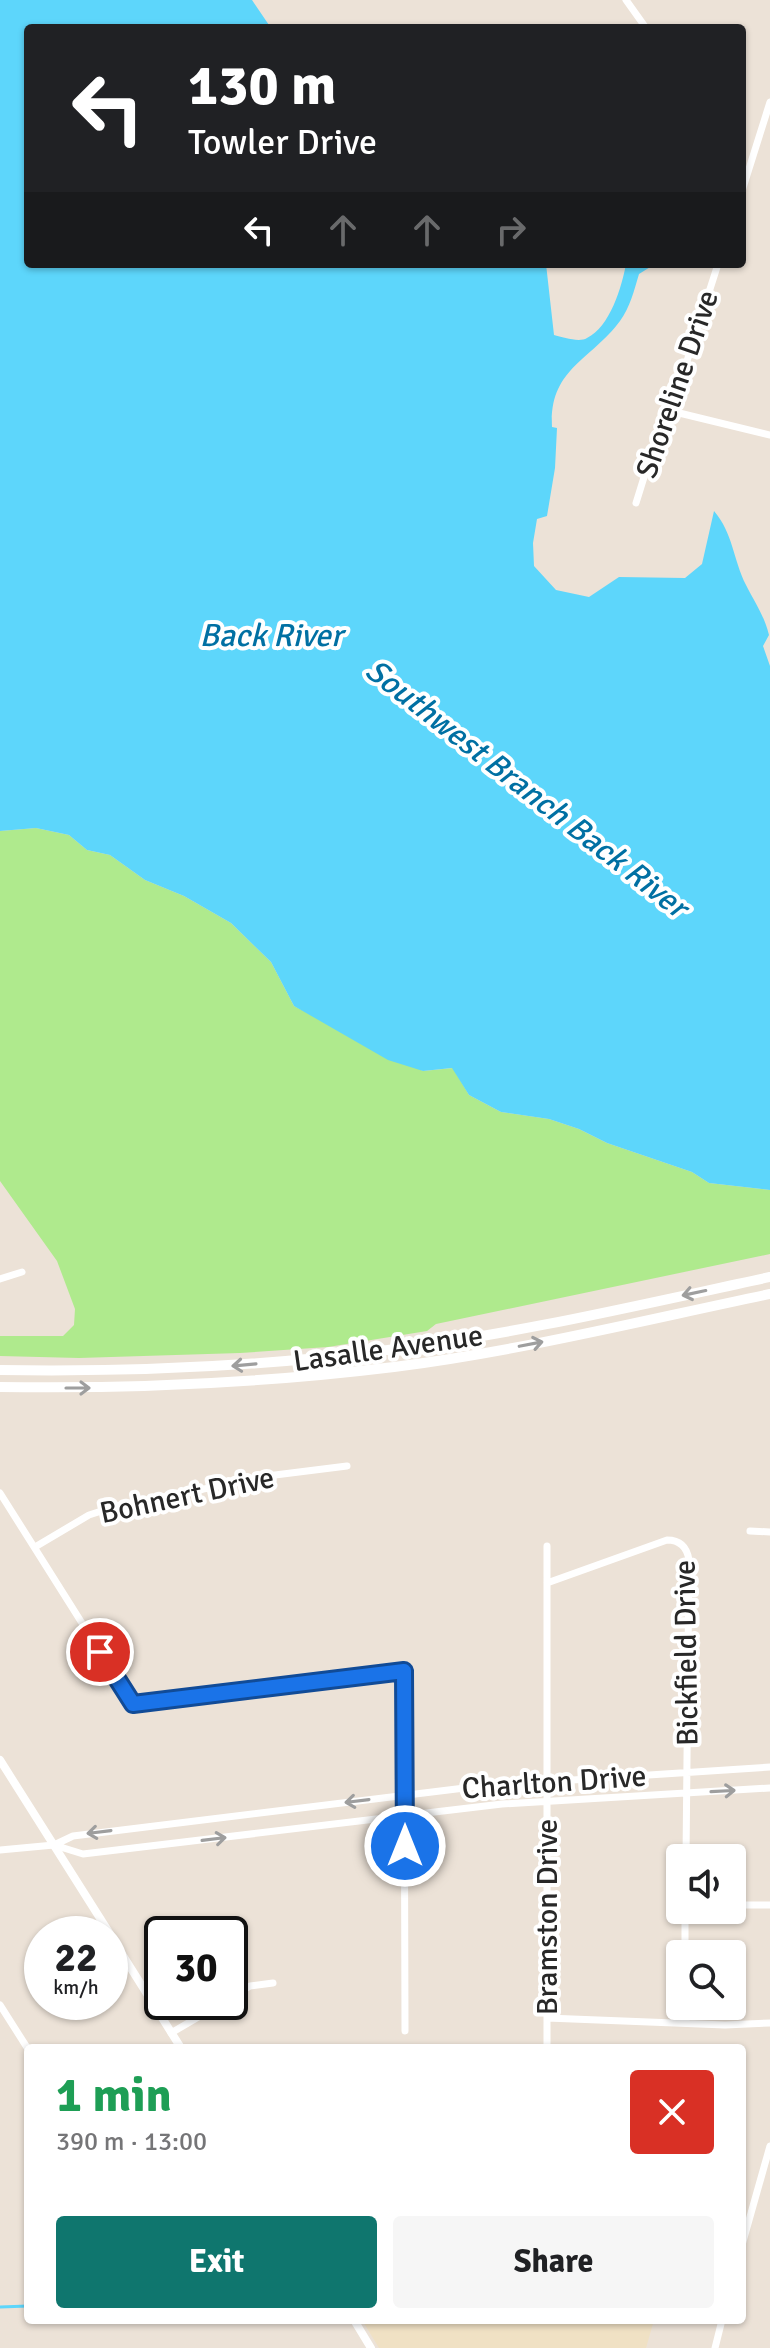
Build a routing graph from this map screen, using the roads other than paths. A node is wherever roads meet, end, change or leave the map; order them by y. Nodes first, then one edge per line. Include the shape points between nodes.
1 (626, 0) edge
2 (643, 24) edge
3 (770, 102) edge
4 (746, 160) edge
5 (750, 166) junction
6 (746, 178) edge
7 (717, 268) edge
8 (671, 411) junction
9 (770, 435) edge
10 (636, 503) dead end
11 (22, 1272) dead end
12 (770, 1277) edge
13 (0, 1279) edge
14 (770, 1294) edge
15 (0, 1370) edge
16 (0, 1387) edge
17 (347, 1466) dead end
18 (0, 1493) edge
19 (750, 1531) dead end
20 (770, 1532) edge
21 (547, 1546) dead end
22 (35, 1547) junction
23 (547, 1583) junction
24 (0, 1760) edge
25 (770, 1767) edge
26 (688, 1772) junction
27 (547, 1781) junction
28 (770, 1788) edge
29 (688, 1793) junction
30 (405, 1795) junction
31 (548, 1801) junction
32 (405, 1816) junction
33 (686, 1844) edge
34 (54, 1845) junction
35 (0, 1850) edge
36 (746, 1905) edge
37 (770, 1905) edge
38 (99, 1916) edge
39 (128, 1963) edge
40 (273, 1983) dead end
41 (248, 1987) edge
42 (0, 2005) edge
43 (547, 2018) junction
44 (193, 2020) edge
45 (686, 2023) joint
46 (770, 2023) edge
47 (405, 2031) dead end
48 (171, 2033) junction
49 (25, 2044) edge
50 (178, 2044) edge
51 (547, 2044) edge
52 (770, 2146) edge
53 (746, 2231) edge
54 (356, 2324) edge
55 (721, 2324) edge
56 (371, 2348) edge
57 (715, 2348) edge

1 - 2 street
3 - 5 street
4 - 5 street
5 - 6 street
7 - 8 street, Shoreline Drive
8 - 9 street
8 - 10 street, Shoreline Drive via 659,429
11 - 13 street
12 -> 15 main road, Lasalle Avenue via 508,1331 328,1358 172,1369
16 -> 14 main road, Lasalle Avenue via 227,1383 397,1367
17 - 22 street, Bohnert Drive via 117,1506 89,1515
18 - 22 street
19 - 20 street
21 - 23 street, Bramston Drive
22 - 30 street via 133,1704 404,1671
23 - 26 street, Bickfield Drive via 667,1540 686,1549
23 - 27 street, Bramston Drive
24 - 34 street
25 - 26 street, Charlton Drive
26 - 27 street, Charlton Drive
26 - 29 street, Bickfield Drive
27 - 30 street, Charlton Drive
27 - 31 street, Bramston Drive
29 -> 28 street, Charlton Drive
29 - 31 street, Charlton Drive
29 - 33 street, Bickfield Drive
30 - 32 street
30 -> 34 street, Charlton Drive via 73,1836
31 - 32 street, Charlton Drive
31 - 43 street, Bramston Drive
34 -> 32 street, Charlton Drive via 83,1854
32 - 47 street
34 - 35 street, Charlton Drive
34 - 38 street
36 - 37 street
39 - 48 street
40 - 41 street
42 - 49 street
43 - 45 street
43 - 51 street, Bramston Drive
44 - 48 street
45 - 46 street
48 - 50 street
52 - 53 street
54 - 56 street
55 - 57 street

